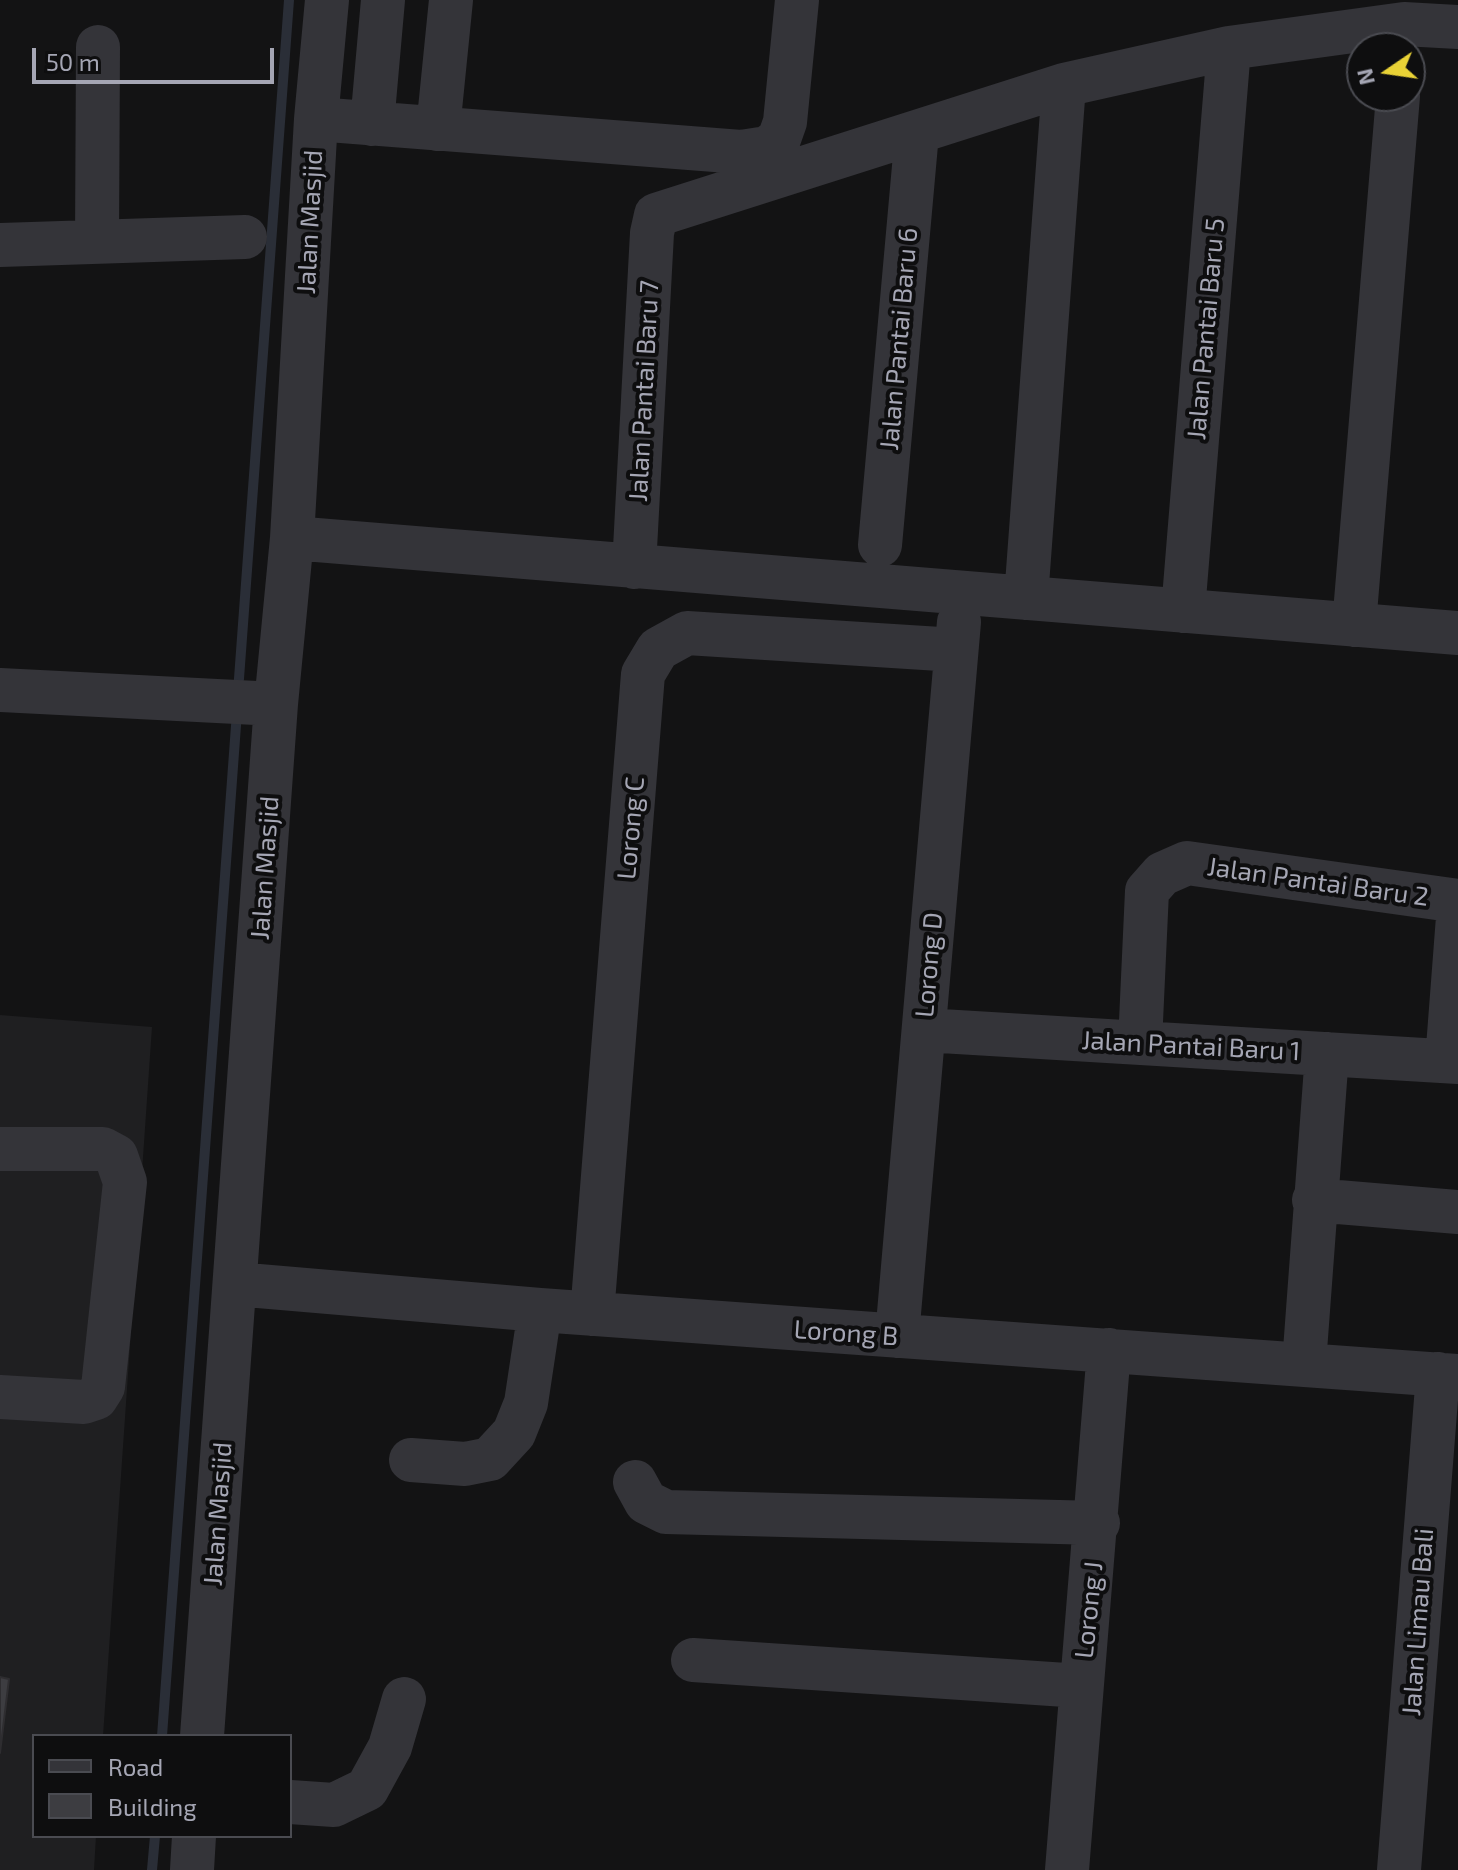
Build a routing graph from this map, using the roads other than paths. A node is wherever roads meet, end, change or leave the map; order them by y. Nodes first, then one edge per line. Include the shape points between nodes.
1 (327, 0) edge
2 (383, 0) edge
3 (451, 0) edge
4 (797, 0) edge
5 (1458, 27) edge
6 (1426, 32) edge
7 (1346, 40) edge
8 (98, 47) dead end
9 (1229, 48) junction
10 (1064, 85) junction
11 (1397, 112) edge
12 (316, 119) junction
13 (372, 124) junction
14 (438, 129) junction
15 (917, 133) junction
16 (245, 237) dead end
17 (97, 241) junction
18 (0, 245) edge
19 (292, 538) junction
20 (880, 545) dead end
21 (634, 567) junction
22 (961, 593) junction
23 (1026, 598) junction
24 (1183, 611) junction
25 (1354, 625) junction
26 (1458, 633) edge
27 (956, 650) junction
28 (0, 690) edge
29 (245, 703) junction
30 (1458, 901) edge
31 (1458, 917) edge
32 (924, 1030) junction
33 (1140, 1043) junction
34 (1327, 1054) junction
35 (1452, 1061) edge
36 (0, 1149) edge
37 (1314, 1200) junction
38 (1458, 1212) edge
39 (235, 1284) junction
40 (540, 1310) junction
41 (592, 1314) junction
42 (897, 1336) junction
43 (1109, 1350) junction
44 (1304, 1364) junction
45 (1448, 1375) edge
46 (0, 1397) edge
47 (411, 1460) dead end
48 (635, 1482) dead end
49 (1098, 1523) junction
50 (693, 1660) dead end
51 (1081, 1686) junction
52 (404, 1699) dead end
53 (202, 1734) edge
54 (292, 1802) edge
55 (194, 1838) edge
56 (192, 1870) edge
57 (1067, 1870) edge
58 (1399, 1870) edge

1 - 12 street, Jalan Masjid
2 - 13 street
3 - 14 street
4 - 14 street via 785,122 779,139 767,148 741,152
5 - 6 street
7 - 9 street
8 - 17 street
9 - 10 street
9 - 24 street, Jalan Pantai Baru 5
10 - 15 street
10 - 23 street
11 - 25 street
12 - 13 street
12 - 19 street, Jalan Masjid
13 - 14 street
15 - 20 street, Jalan Pantai Baru 6
15 - 21 street, Jalan Pantai Baru 7 via 656,215
16 - 17 street
17 - 18 street
19 - 21 street
19 - 29 street, Jalan Masjid
21 - 22 street
22 - 23 street
22 - 27 street, Lorong D
23 - 24 street
24 - 25 street
25 - 26 street
27 - 32 street, Lorong D
27 - 41 street, Lorong C via 687,633 658,649 643,674
28 - 29 street
29 - 39 street, Jalan Masjid
30 - 33 street, Jalan Pantai Baru 2 via 1187,863 1162,874 1147,891
31 - 35 street
32 - 33 street, Jalan Pantai Baru 1
32 - 42 street, Lorong D
33 - 34 street, Jalan Pantai Baru 1
34 - 35 street, Jalan Pantai Baru 1
34 - 37 street
36 - 46 street via 103,1149 116,1156 125,1182 103,1387 96,1398 84,1402
37 - 38 street
37 - 44 street
39 - 40 street, Lorong B
39 - 53 street, Jalan Masjid
40 - 41 street, Lorong B
40 - 47 street via 526,1403 514,1433 490,1459 465,1464
41 - 42 street, Lorong B
42 - 43 street, Lorong B
43 - 44 street, Lorong B
43 - 49 street, Lorong J
44 - 45 street, Lorong B
45 - 58 street, Jalan Limau Bali
48 - 49 street via 646,1502 666,1512
49 - 51 street, Lorong J
50 - 51 street
51 - 57 street, Lorong J
52 - 54 street via 390,1747 367,1789 334,1805
55 - 56 street

